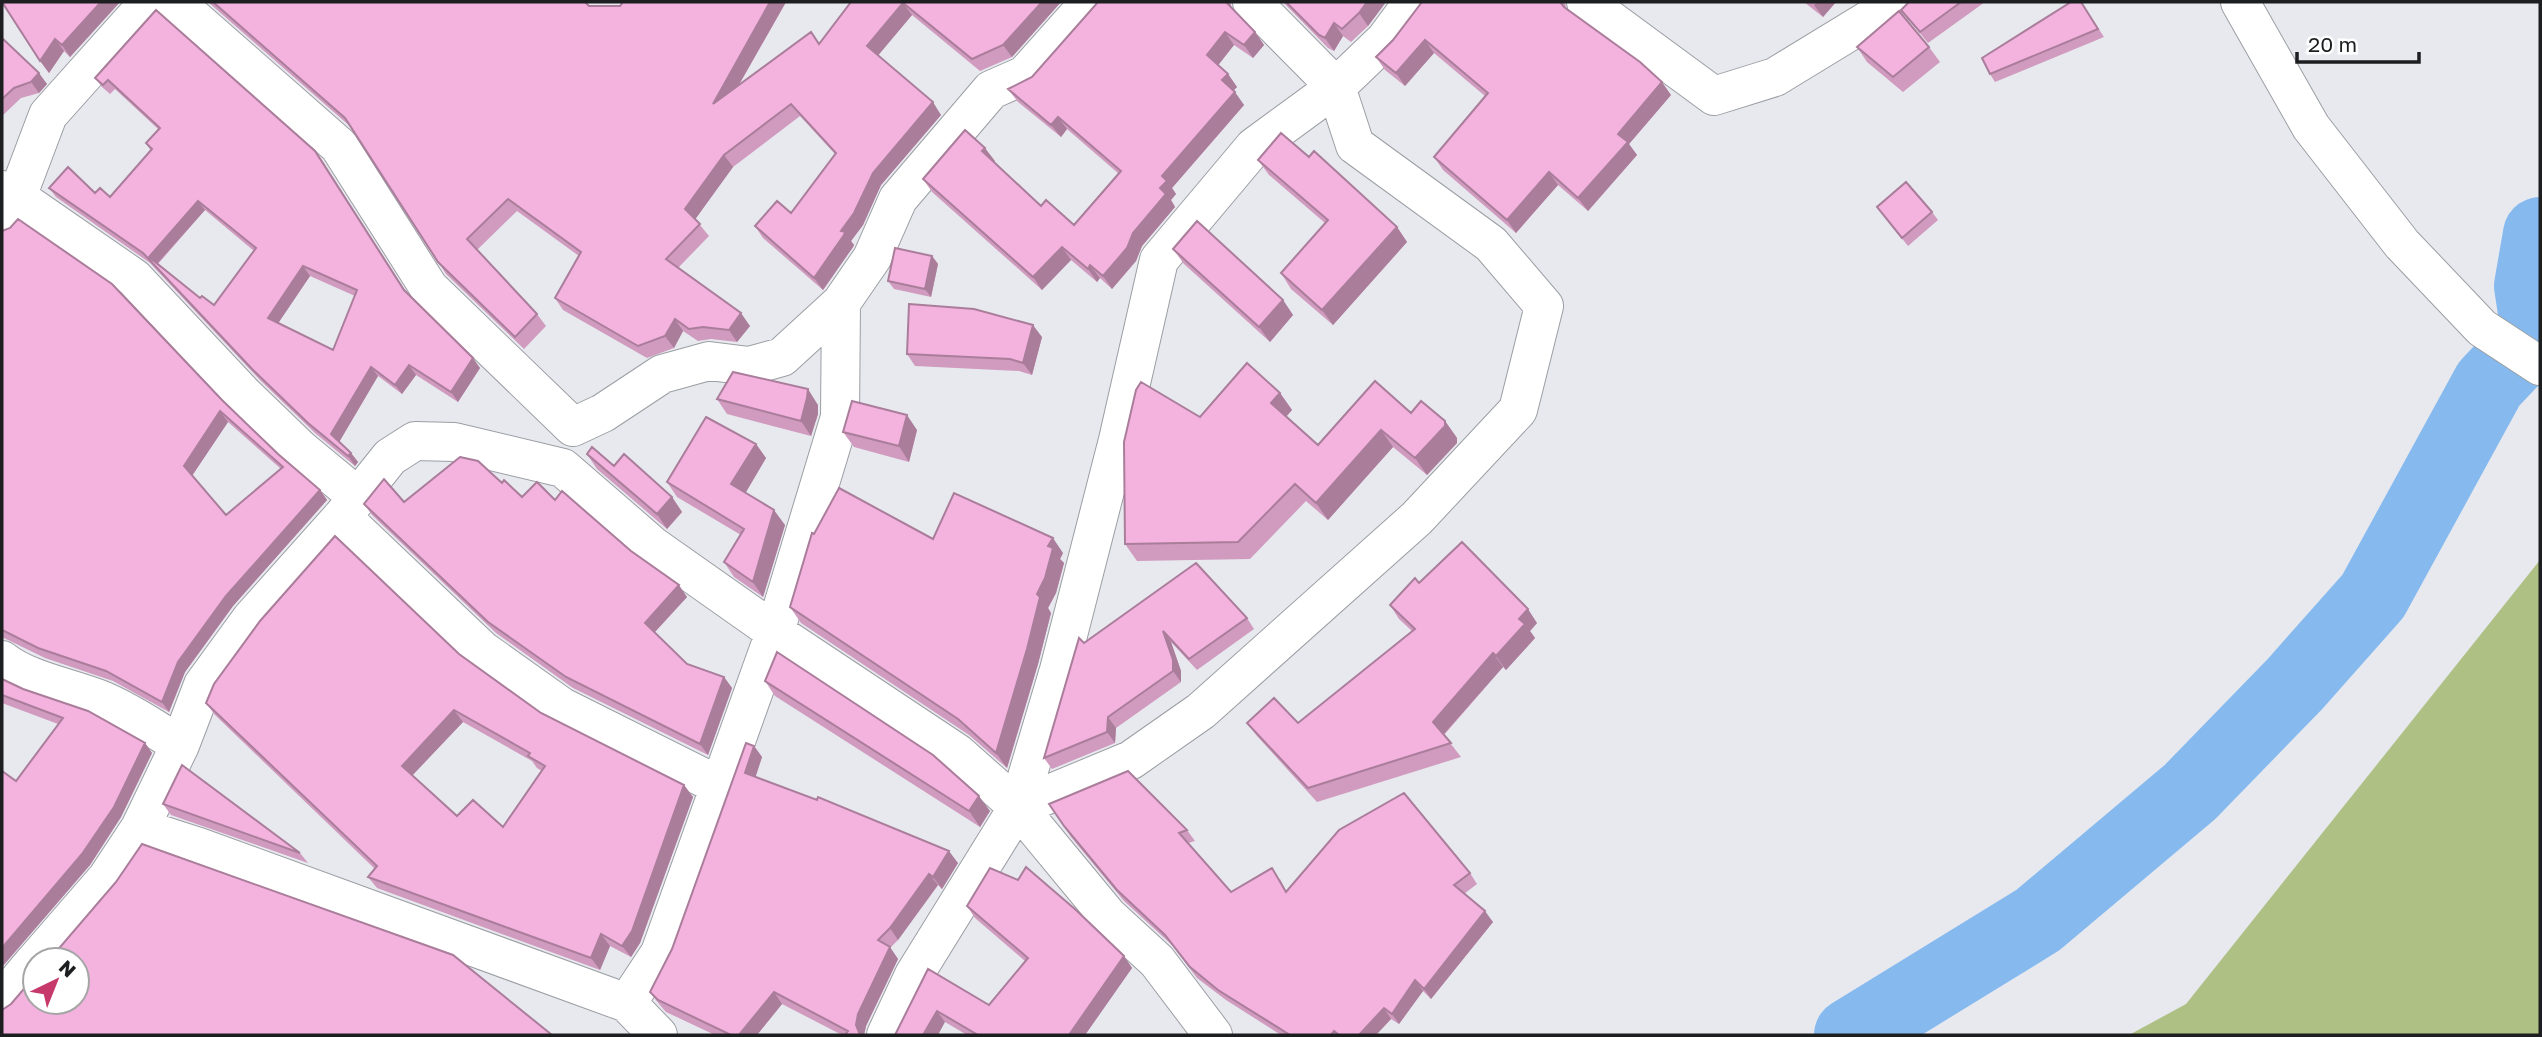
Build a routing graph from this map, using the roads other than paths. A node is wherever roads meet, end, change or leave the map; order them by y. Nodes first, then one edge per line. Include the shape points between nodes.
1 (149, 2) edge
2 (175, 2) edge
3 (1090, 2) edge
4 (1252, 2) edge
5 (1413, 2) edge
6 (1586, 2) edge
7 (1898, 2) edge
8 (2240, 2) edge
9 (1336, 87) junction
10 (7, 203) edge
11 (841, 303) junction
12 (2540, 366) edge
13 (573, 427) junction
14 (563, 468) junction
15 (350, 507) junction
16 (775, 632) junction
17 (2, 660) edge
18 (180, 745) junction
19 (720, 786) junction
20 (1018, 807) junction
21 (140, 828) junction
22 (49, 946) edge
23 (21, 978) edge
24 (2, 1000) edge
25 (627, 1003) junction
26 (658, 1035) edge
27 (886, 1035) edge
28 (1213, 1035) edge

1 - 10 street via 48,115
2 - 13 street via 340,146 429,288
3 - 11 street via 1025,75 991,90 898,199 872,258
4 - 9 street
5 - 9 street via 1385,40
6 - 7 street via 1714,96 1775,77
8 - 12 street via 2311,127 2402,244 2482,328
9 - 20 street via 1254,148 1159,260 1118,440
9 - 20 street via 1355,145 1491,244 1544,306 1518,410 1418,518 1201,711 1131,760
10 - 15 street via 134,278
11 - 13 street via 782,357 748,366 709,361 662,374 603,414
11 - 16 street via 840,416
13 - 14 street
14 - 15 street via 454,442 415,441 390,457
14 - 16 street via 653,546
15 - 18 street via 251,619 203,685
15 - 19 street via 482,650 562,708
16 - 19 street
16 - 20 street via 957,753
17 - 18 street via 103,701
18 - 21 street
19 - 25 street via 660,953
20 - 27 street via 914,975
20 - 28 street via 1108,916 1157,961
21 - 22 street via 107,878
21 - 25 street
23 - 24 street
25 - 26 street

